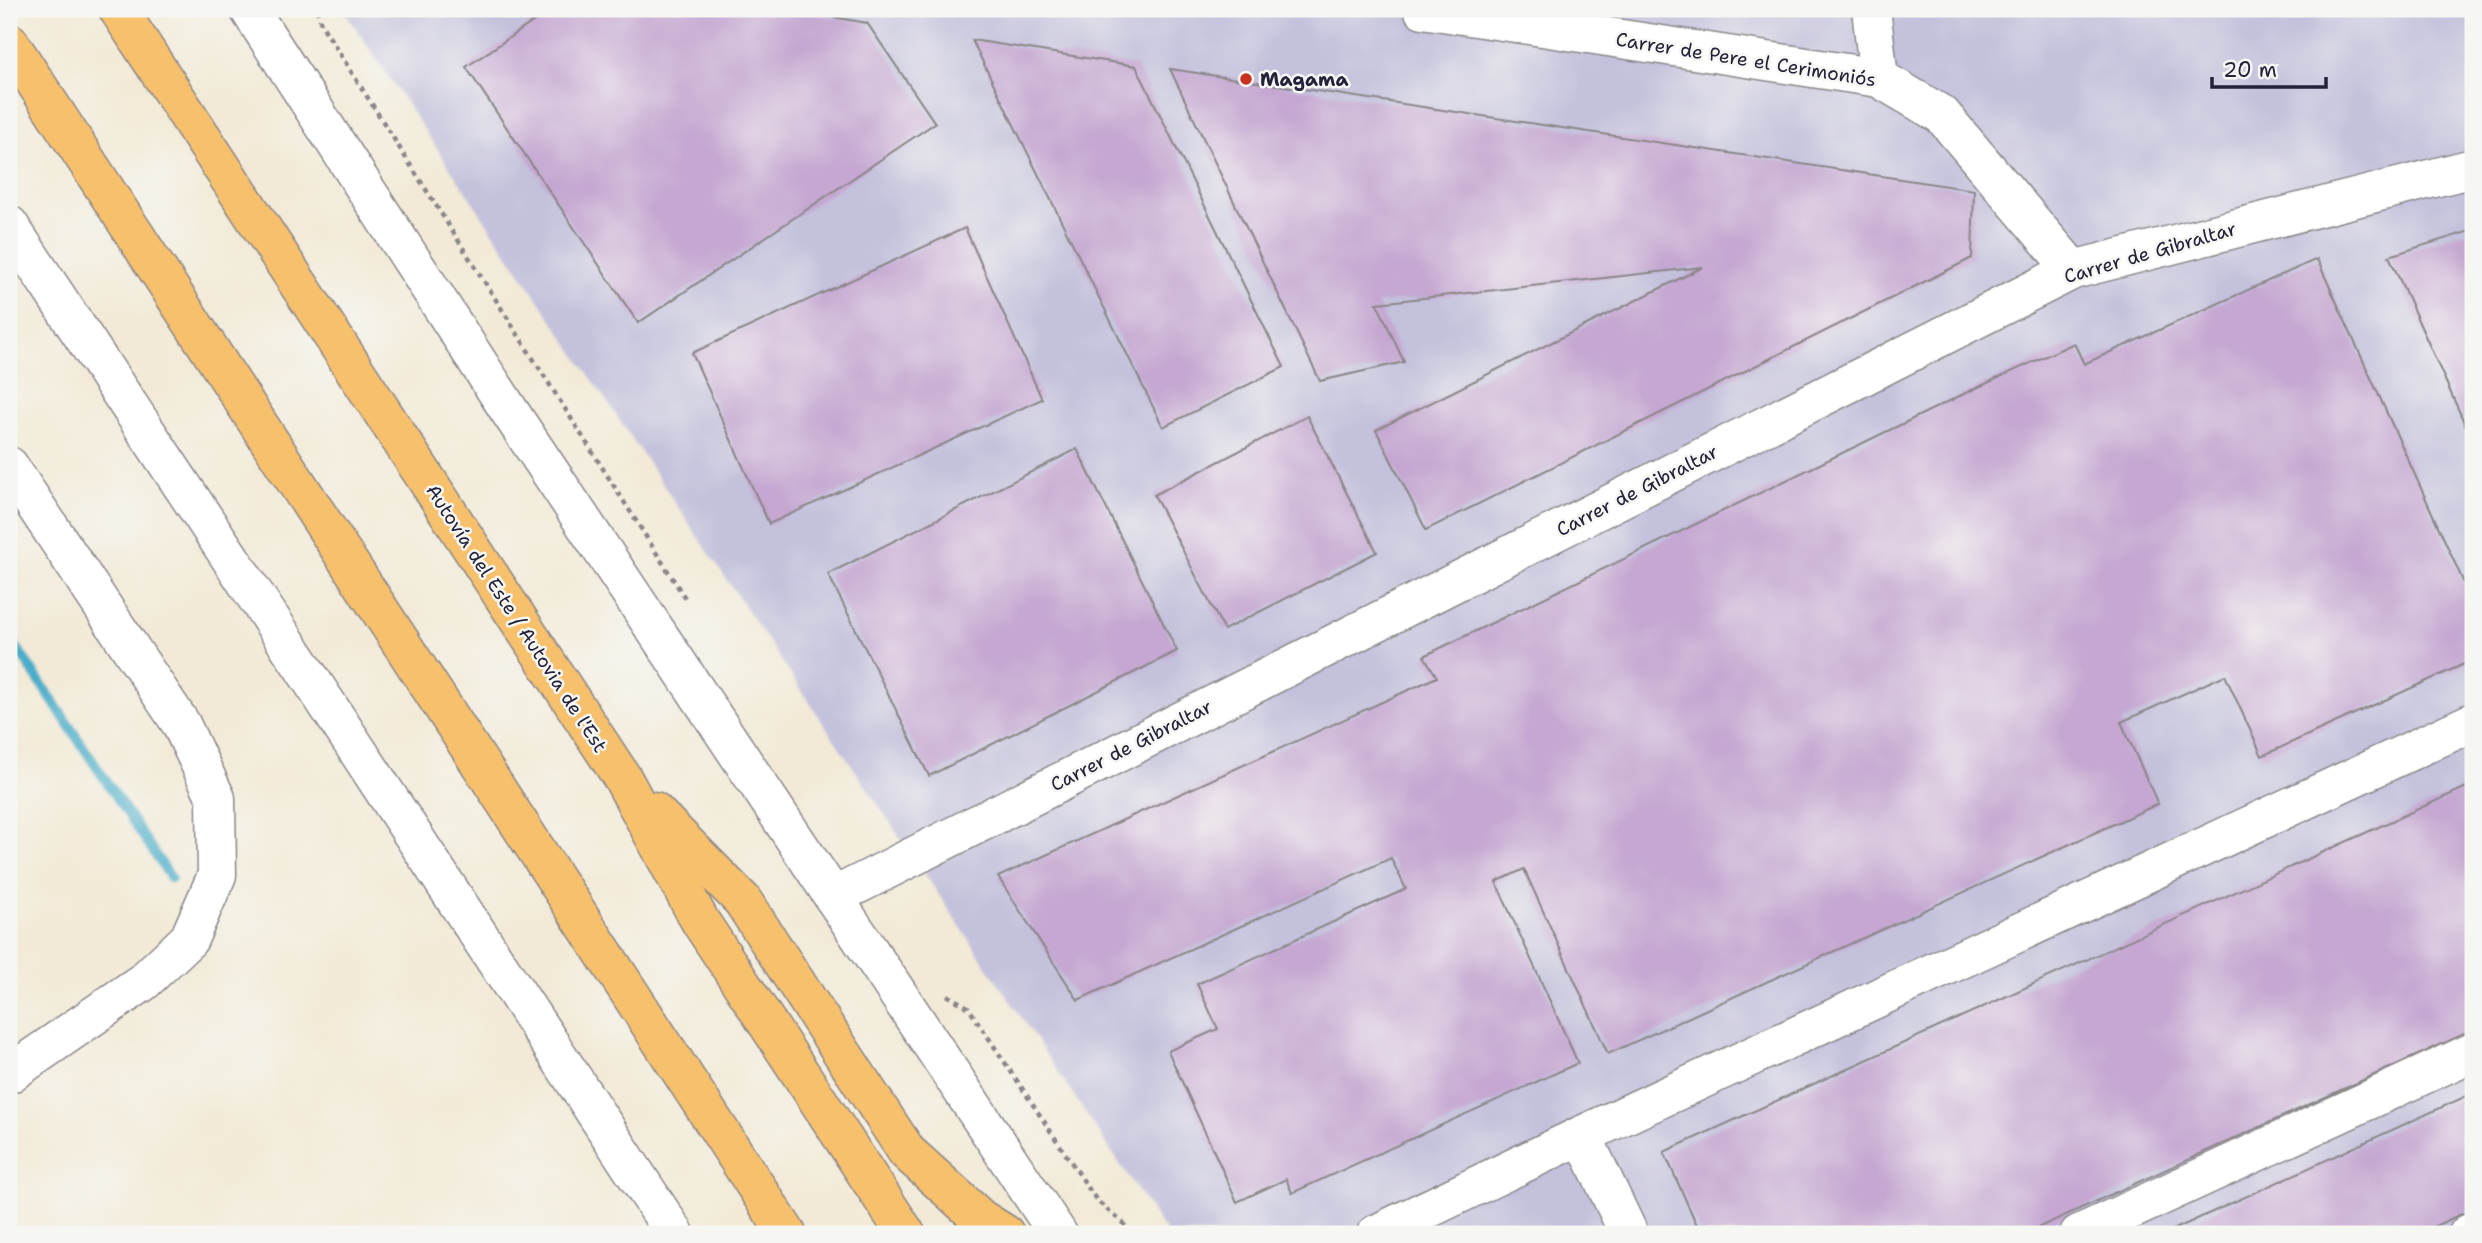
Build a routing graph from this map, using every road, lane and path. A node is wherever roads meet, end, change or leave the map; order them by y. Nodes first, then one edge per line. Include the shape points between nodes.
1 (118, 9) edge
2 (249, 9) edge
3 (317, 9) edge
4 (1423, 9) edge
5 (1871, 9) edge
6 (9, 42) edge
7 (1879, 78) junction
8 (2473, 168) edge
9 (9, 225) edge
10 (2073, 270) junction
11 (9, 466) edge
12 (685, 599) dead end
13 (2473, 722) edge
14 (623, 779) junction
15 (833, 897) junction
16 (939, 990) dead end
17 (2473, 1052) edge
18 (9, 1074) edge
19 (1582, 1135) junction
20 (2473, 1232) edge
21 (675, 1234) edge
22 (787, 1234) edge
23 (906, 1234) edge
24 (1005, 1234) edge
25 (1058, 1234) edge
26 (1136, 1234) edge
27 (1376, 1234) edge
28 (1629, 1234) edge
29 (2080, 1234) edge
30 (2468, 1234) edge

1 - 14 highway, Autovía del Este / Autovia de l'Est
2 - 15 street
3 - 12 path via 321,24
4 - 7 street, Carrer de Pere el Cerimoniós
5 - 7 street
6 - 22 highway
7 - 10 street, Carrer de Pere el Cerimoniós via 1942,115
8 - 10 street, Carrer de Gibraltar
9 - 21 street
10 - 15 street, Carrer de Gibraltar
11 - 18 street via 181,724 216,798 217,875 188,939 143,982
13 - 19 street
14 - 23 highway, Autovía del Este / Autovia de l'Est via 700,921
14 - 24 highway via 742,900 907,1152 981,1219
15 - 25 street
16 - 26 path via 968,1007 1097,1201
17 - 29 street
19 - 27 street
19 - 28 street
20 - 30 street

